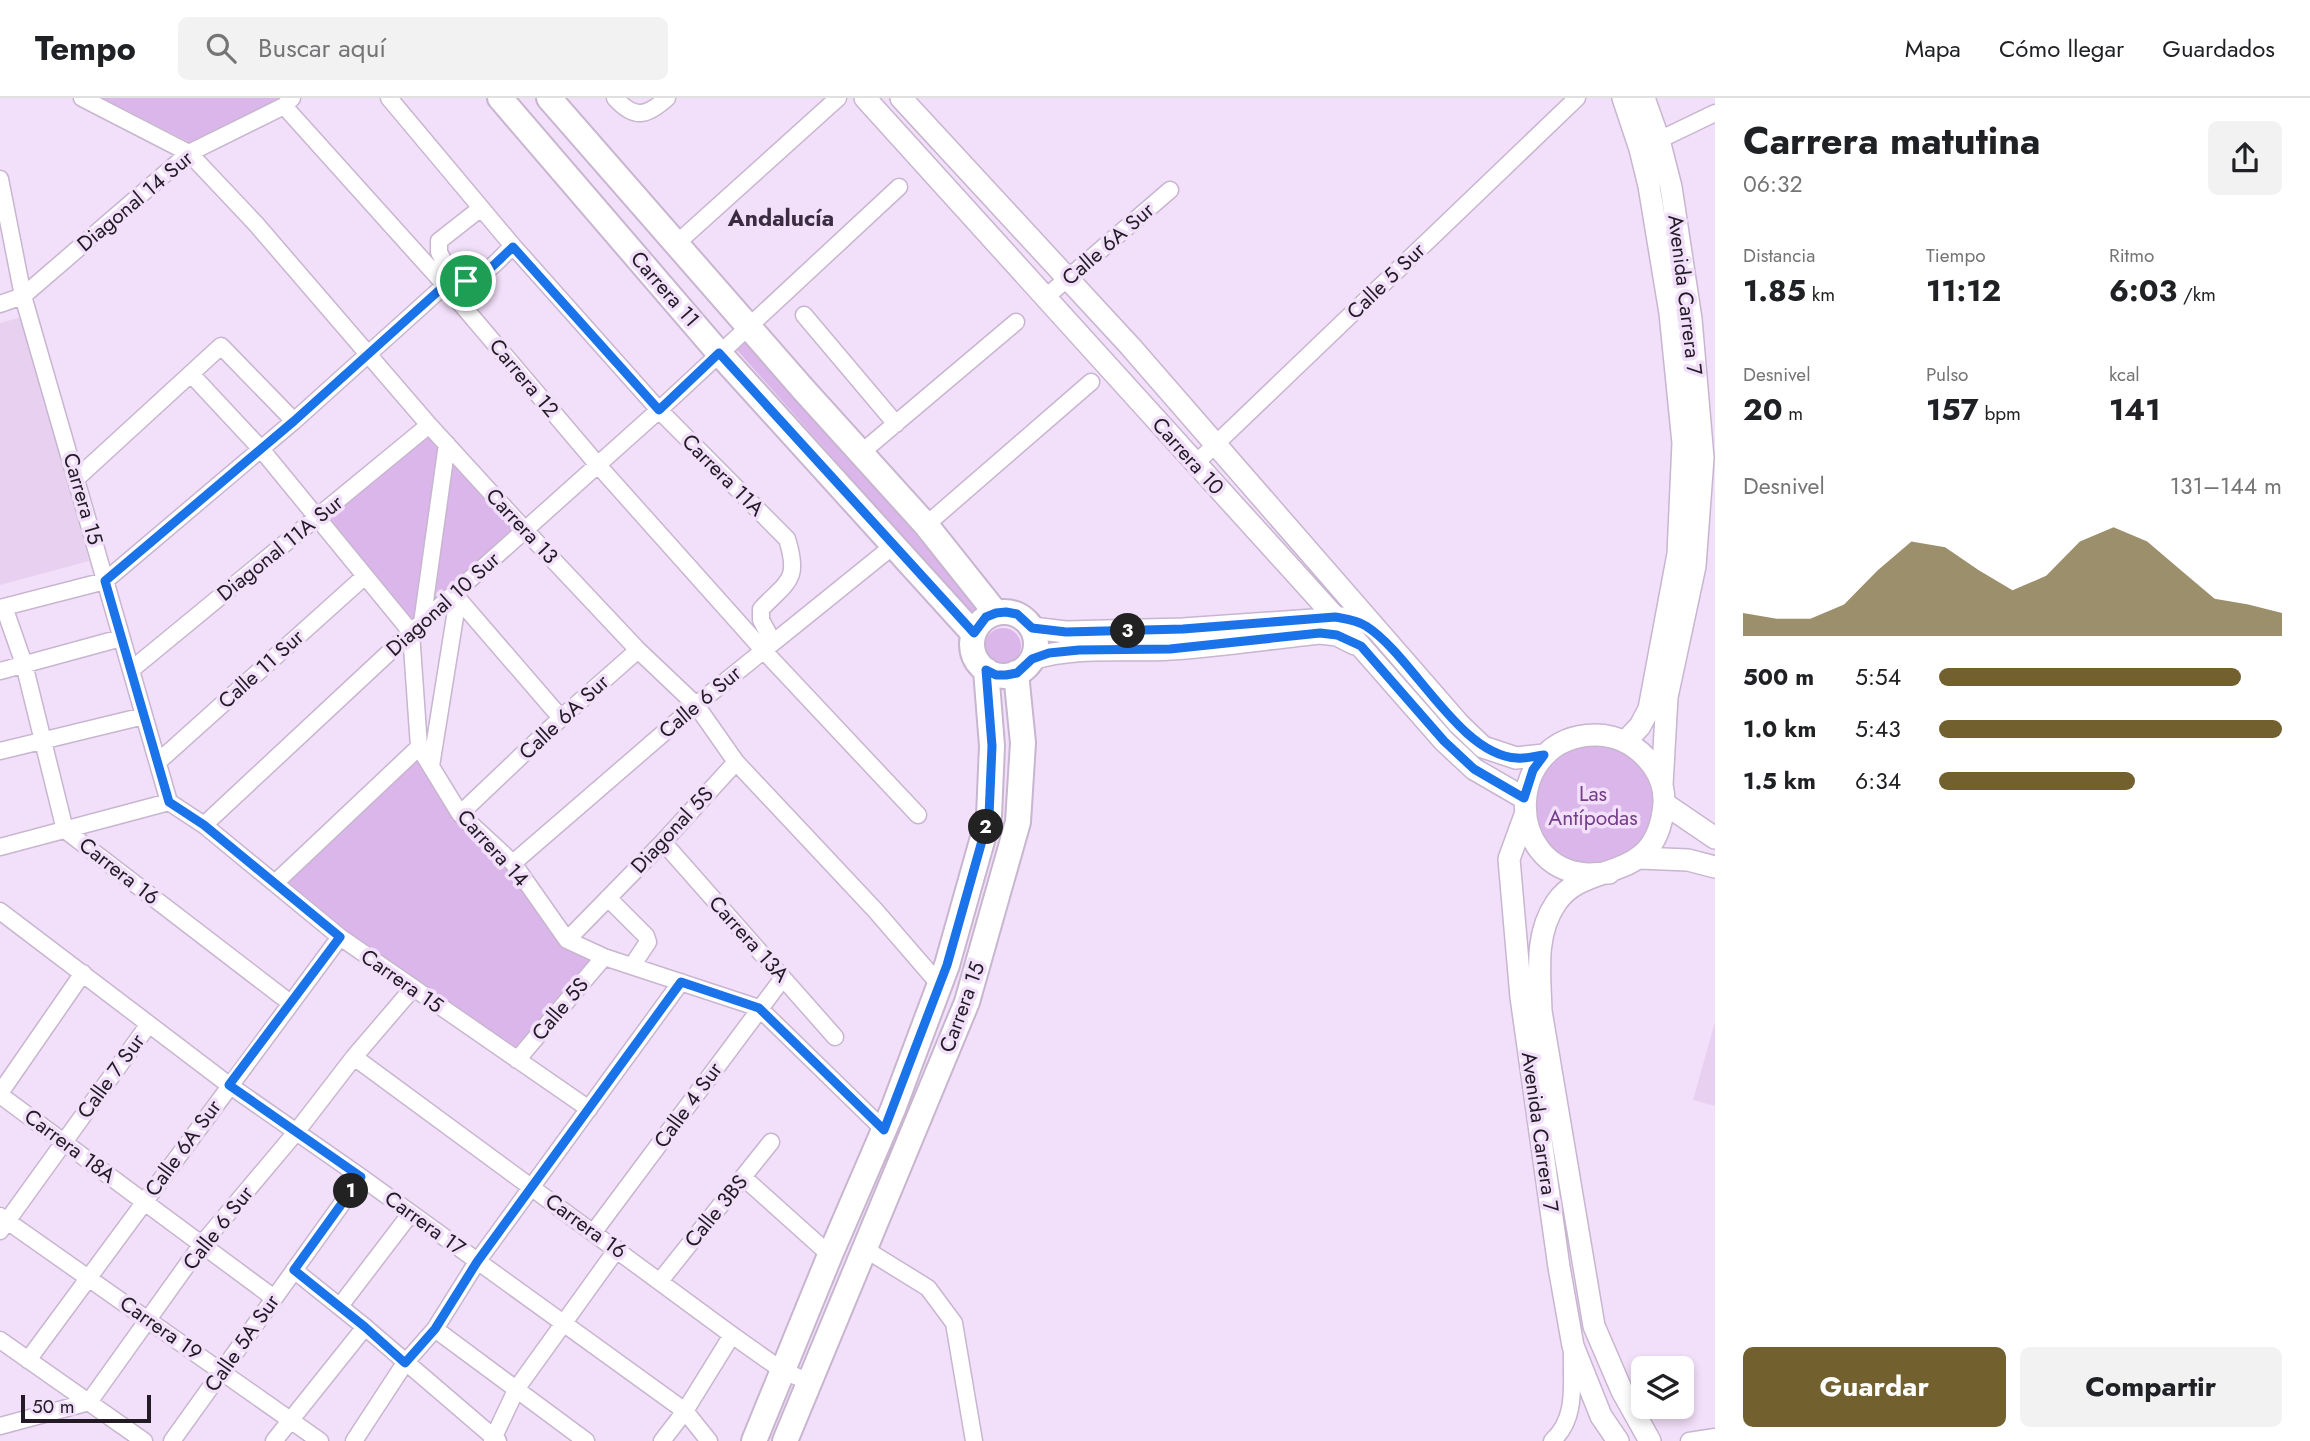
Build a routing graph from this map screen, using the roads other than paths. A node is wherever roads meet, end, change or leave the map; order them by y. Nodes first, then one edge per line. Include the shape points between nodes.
1 (82, 98) edge
2 (389, 98) edge
3 (500, 98) edge
4 (549, 98) edge
5 (615, 98) edge
6 (667, 98) edge
7 (838, 98) edge
8 (865, 98) edge
9 (901, 98) edge
10 (1577, 98) edge
11 (1623, 98) edge
12 (1644, 98) edge
13 (288, 102) edge
14 (1715, 113) edge
15 (1659, 140) junction
16 (189, 153) junction
17 (0, 179) edge
18 (900, 187) dead end
19 (1170, 190) dead end
20 (481, 208) junction
21 (4, 222) edge
22 (676, 244) junction
23 (513, 247) junction
24 (1068, 278) junction
25 (448, 280) junction
26 (23, 296) junction
27 (1046, 298) junction
28 (0, 304) edge
29 (804, 315) dead end
30 (1016, 323) dead end
31 (748, 326) junction
32 (719, 353) junction
33 (368, 354) junction
34 (191, 374) junction
35 (1091, 382) dead end
36 (659, 410) junction
37 (294, 421) junction
38 (896, 424) junction
39 (429, 425) junction
40 (447, 444) junction
41 (1215, 444) junction
42 (261, 449) junction
43 (862, 452) junction
44 (597, 464) junction
45 (1195, 464) junction
46 (77, 478) junction
47 (317, 517) junction
48 (926, 525) junction
49 (525, 530) junction
50 (893, 546) junction
51 (365, 576) junction
52 (105, 581) junction
53 (456, 596) junction
54 (2, 607) edge
55 (996, 613) junction
56 (1335, 617) junction
57 (416, 628) junction
58 (1032, 628) junction
59 (974, 633) junction
60 (1381, 637) junction
61 (121, 639) junction
62 (768, 646) junction
63 (1361, 646) junction
64 (638, 650) junction
65 (24, 664) junction
66 (1024, 666) junction
67 (131, 670) junction
68 (986, 670) junction
69 (0, 671) edge
70 (696, 705) junction
71 (144, 716) junction
72 (561, 718) junction
73 (43, 740) junction
74 (1626, 741) junction
75 (419, 747) junction
76 (0, 751) edge
77 (1544, 755) junction
78 (158, 762) junction
79 (736, 762) junction
80 (431, 766) junction
81 (1663, 796) junction
82 (169, 802) junction
83 (1524, 807) junction
84 (460, 814) junction
85 (918, 815) dead end
86 (204, 825) junction
87 (65, 830) junction
88 (1715, 838) edge
89 (663, 842) junction
90 (0, 847) edge
91 (1639, 858) junction
92 (513, 863) junction
93 (1715, 867) edge
94 (1609, 873) junction
95 (275, 883) junction
96 (608, 898) junction
97 (0, 911) edge
98 (340, 937) junction
99 (567, 940) junction
100 (604, 957) junction
101 (632, 966) junction
102 (83, 973) junction
103 (783, 978) junction
104 (681, 982) junction
105 (939, 984) junction
106 (413, 988) junction
107 (289, 1002) junction
108 (759, 1008) junction
109 (149, 1024) junction
110 (835, 1037) dead end
111 (354, 1057) junction
112 (517, 1060) junction
113 (229, 1085) junction
114 (0, 1094) edge
115 (589, 1109) junction
116 (884, 1130) junction
117 (297, 1131) junction
118 (64, 1142) junction
119 (771, 1142) dead end
120 (361, 1177) junction
121 (743, 1177) junction
122 (532, 1187) junction
123 (144, 1202) junction
124 (411, 1213) junction
125 (2, 1223) edge
126 (593, 1233) junction
127 (202, 1244) junction
128 (865, 1248) junction
129 (617, 1249) junction
130 (830, 1255) junction
131 (477, 1262) junction
132 (294, 1270) junction
133 (88, 1278) junction
134 (660, 1281) junction
135 (274, 1298) junction
136 (340, 1306) junction
137 (149, 1320) junction
138 (564, 1324) junction
139 (365, 1327) junction
140 (435, 1329) junction
141 (732, 1335) junction
142 (0, 1340) edge
143 (1573, 1346) junction
144 (28, 1360) junction
145 (405, 1363) junction
146 (222, 1371) junction
147 (783, 1371) junction
148 (810, 1382) junction
149 (517, 1388) junction
150 (89, 1402) junction
151 (685, 1411) junction
152 (290, 1421) junction
153 (0, 1426) edge
154 (1715, 1437) edge
155 (494, 1440) edge
156 (145, 1441) edge
157 (172, 1441) edge
158 (274, 1441) edge
159 (320, 1441) edge
160 (354, 1441) edge
161 (586, 1441) edge
162 (662, 1441) edge
163 (709, 1441) edge
164 (754, 1441) edge
165 (785, 1441) edge
166 (974, 1441) edge
167 (1552, 1441) edge
168 (1618, 1441) edge
169 (1650, 1441) edge
170 (1689, 1441) edge

1 - 16 street, Carrera 13
2 - 20 street, Carrera 11A
3 - 32 main road, Carrera 11
4 - 22 main road, Carrera 11
5 - 6 street via 625,109 639,114 652,111
7 - 22 street
8 - 27 main road, Carrera 10
9 - 24 main road, Carrera 10
10 - 41 street, Calle 5 Sur
11 - 74 main road, Avenida Carrera 7 via 1651,197 1670,313 1683,443 1678,554 1649,709
12 - 15 main road, Avenida Carrera 7
13 - 16 street, Diagonal 14 Sur
13 - 25 street, Carrera 12
14 - 15 street
15 - 81 main road, Avenida Carrera 7 via 1671,187 1691,319 1703,458 1695,566 1667,696
16 - 26 street, Diagonal 14 Sur
16 - 33 street, Carrera 13
17 - 21 street, Carrera 15
18 - 31 street, Diagonal 10 Sur
19 - 24 street, Calle 6A Sur
20 - 23 street, Carrera 11A
20 - 25 street via 439,241
21 - 26 street, Carrera 15
22 - 31 main road, Carrera 11
23 - 25 street via 478,277
23 - 36 street, Carrera 11A
24 - 27 street, Calle 6A Sur
24 - 41 main road, Carrera 10
25 - 33 street
25 - 44 street, Carrera 12
26 - 28 street
26 - 46 street, Carrera 15
27 - 45 main road, Carrera 10
29 - 38 street
30 - 38 street
31 - 32 street, Diagonal 10 Sur
31 - 43 main road, Carrera 11
32 - 36 street, Diagonal 10 Sur
32 - 50 main road, Carrera 11
33 - 37 street
33 - 39 street, Carrera 13
34 - 37 street via 221,346
34 - 42 street
34 - 46 street
35 - 48 street
36 - 44 street, Diagonal 10 Sur
36 - 62 street, Carrera 11A via 787,539 794,561 790,579 761,609
37 - 42 street
38 - 43 street
39 - 40 street, Carrera 13
39 - 47 street, Diagonal 11A Sur
40 - 49 street, Carrera 13
40 - 57 street, Carrera 14
41 - 45 street, Calle 5 Sur
41 - 60 main road, Carrera 10
42 - 47 street
42 - 52 street
43 - 48 main road, Carrera 11
44 - 49 street, Diagonal 10 Sur
44 - 62 street, Carrera 12
45 - 56 main road, Carrera 10
46 - 52 street, Carrera 15
47 - 51 street
47 - 67 street, Diagonal 11A Sur
48 - 55 main road, Carrera 11
49 - 53 street, Diagonal 10 Sur
49 - 64 street, Carrera 13
50 - 59 main road, Carrera 11
50 - 62 street, Calle 6 Sur
51 - 57 street
51 - 78 street, Calle 11 Sur
52 - 54 street
52 - 61 street, Carrera 15
53 - 57 street, Diagonal 10 Sur
53 - 72 street
53 - 80 street
54 - 65 street, Carrera 16
55 - 58 main road via 1017,614
55 - 59 main road via 978,624
56 - 58 main road via 1183,629 1066,632
56 - 60 main road via 1353,620
56 - 63 main road, Carrera 10
57 - 75 street, Carrera 14
57 - 86 street, Diagonal 10 Sur
58 - 66 main road via 1036,640
59 - 68 main road via 973,654
60 - 77 main road, Carrera 10 via 1483,747 1516,758
61 - 65 street
61 - 67 street, Carrera 15
62 - 70 street, Calle 6 Sur
62 - 85 street, Carrera 12
63 - 66 main road via 1320,633 1170,649 1049,653
63 - 83 main road, Carrera 10 via 1444,741
64 - 70 street, Carrera 13
64 - 72 street, Calle 6A Sur
65 - 69 street
65 - 73 street, Carrera 16
66 - 68 main road via 996,675
66 - 128 main road, Carrera 15 via 1018,822 1009,855 967,1002
67 - 71 street, Carrera 15
68 - 105 main road, Carrera 15 via 992,746 989,816
70 - 79 street, Carrera 13
70 - 92 street, Calle 6 Sur
71 - 73 street
71 - 78 street, Carrera 15
72 - 84 street, Calle 6A Sur
73 - 76 street
73 - 87 street, Carrera 16
74 - 77 main road via 1582,735
74 - 81 main road via 1647,757
75 - 80 street, Carrera 14
75 - 95 street
77 - 83 main road via 1533,770
78 - 82 street, Carrera 15
79 - 89 street, Diagonal 5S
79 - 105 street, Carrera 13
80 - 84 street, Carrera 14
81 - 88 main road
81 - 91 main road via 1661,824 1653,843
82 - 86 street, Carrera 15
82 - 87 street
83 - 94 main road via 1532,836 1545,855 1586,874
83 - 143 main road, Avenida Carrera 7 via 1509,859 1521,997
84 - 92 street, Carrera 14
86 - 95 street, Carrera 15
87 - 90 street
87 - 107 street, Carrera 16
89 - 96 street, Diagonal 5S
89 - 103 street, Carrera 13A
91 - 93 main road via 1688,860
91 - 94 main road
92 - 99 street, Carrera 14
94 - 169 main road, Avenida Carrera 7 via 1578,883 1557,901 1541,934 1541,1011 1594,1326
95 - 98 street, Carrera 15
96 - 99 street
96 - 101 street via 646,936 648,942
97 - 102 street, Carrera 17
98 - 106 street, Carrera 15
98 - 107 street, Calle 6A Sur
99 - 100 street
100 - 101 street
100 - 112 street, Calle 5S
101 - 104 street
102 - 109 street, Carrera 17
102 - 114 street
103 - 108 street, Calle 4 Sur
103 - 110 street, Carrera 13A
104 - 108 street
104 - 115 street
105 - 116 main road, Carrera 15
106 - 111 street, Calle 6 Sur
106 - 112 street, Carrera 15
107 - 113 street, Calle 6A Sur
108 - 116 street
108 - 126 street, Calle 4 Sur
109 - 113 street, Carrera 17
109 - 118 street, Calle 7 Sur
111 - 117 street, Calle 6 Sur
111 - 122 street, Carrera 16
112 - 115 street, Carrera 15
113 - 117 street, Carrera 17
113 - 123 street, Calle 6A Sur
114 - 118 street, Carrera 18A
115 - 122 street
116 - 130 main road, Carrera 15
117 - 120 street, Carrera 17
117 - 127 street, Calle 6 Sur
118 - 123 street, Carrera 18A
118 - 125 street, Calle 7 Sur
119 - 121 street, Calle 3BS
120 - 124 street, Carrera 17
120 - 132 street, Calle 5A Sur
121 - 130 street
121 - 134 street, Calle 3BS
122 - 126 street, Carrera 16
122 - 131 street
123 - 127 street, Carrera 18A
123 - 133 street, Calle 6A Sur
124 - 131 street, Carrera 17
124 - 136 street
125 - 133 street, Carrera 19
126 - 129 street, Carrera 16
127 - 135 street, Carrera 18A
127 - 137 street, Calle 6 Sur
128 - 148 main road, Carrera 15
128 - 166 street via 928,1289 954,1323
129 - 134 street, Carrera 16
129 - 138 street
130 - 147 main road, Carrera 15
131 - 138 street, Carrera 17
131 - 140 street
132 - 135 street, Calle 5A Sur
132 - 136 street
133 - 137 street, Carrera 19
133 - 144 street, Calle 6A Sur
134 - 141 street, Carrera 16
135 - 146 street, Calle 5A Sur
136 - 139 street
137 - 146 street, Carrera 19
137 - 150 street, Calle 6 Sur
138 - 149 street
138 - 151 street, Carrera 17
139 - 145 street
139 - 152 street
140 - 145 street
140 - 149 street
141 - 147 street, Carrera 16
141 - 151 street
142 - 144 street
143 - 167 street via 1571,1410
143 - 168 main road, Avenida Carrera 7 via 1601,1416
144 - 150 street
145 - 155 street
145 - 160 street
146 - 152 street, Carrera 19
146 - 157 street, Calle 5A Sur
147 - 148 street, Carrera 16
147 - 164 main road, Carrera 15
148 - 165 main road, Carrera 15
149 - 155 street
149 - 161 street
150 - 153 street
150 - 156 street
151 - 162 street
151 - 163 street, Carrera 17
152 - 158 street
152 - 159 street, Carrera 19
154 - 170 street

